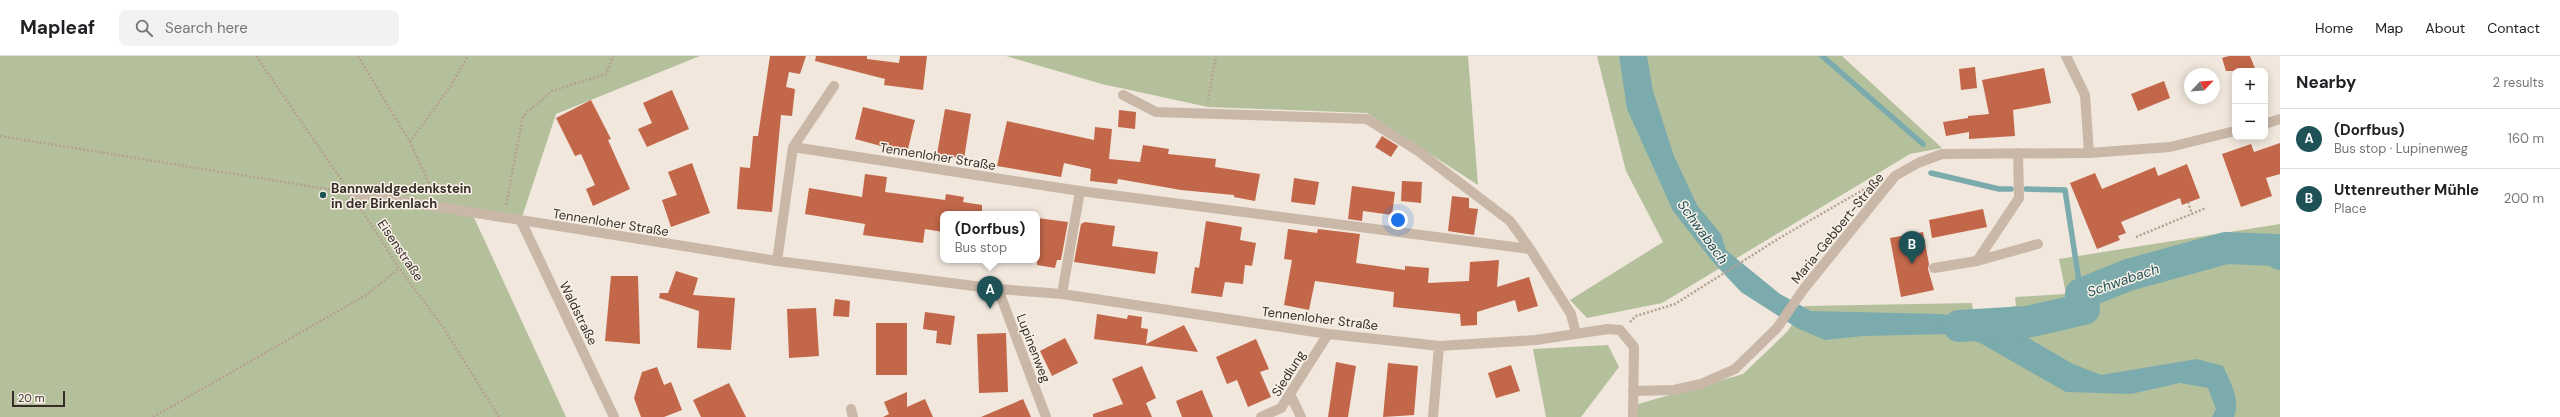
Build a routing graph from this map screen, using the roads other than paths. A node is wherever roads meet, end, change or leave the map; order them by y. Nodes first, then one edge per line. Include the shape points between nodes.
1 (2066, 56) edge
2 (834, 86) dead end
3 (1123, 95) dead end
4 (2280, 119) edge
5 (2268, 123) edge
6 (2232, 132) edge
7 (792, 147) junction
8 (2018, 153) junction
9 (2089, 153) junction
10 (1080, 191) junction
11 (351, 194) road end
12 (521, 221) junction
13 (2038, 244) dead end
14 (1530, 249) junction
15 (1977, 260) junction
16 (777, 261) junction
17 (1934, 268) dead end
18 (998, 289) junction
19 (1062, 294) junction
20 (1328, 334) junction
21 (1576, 334) junction
22 (1439, 346) junction
23 (1633, 391) junction
24 (1290, 394) junction
25 (614, 417) edge
26 (1046, 417) edge
27 (1261, 417) edge
28 (1301, 417) edge
29 (1433, 417) edge
30 (1633, 417) edge

1 - 9 street via 2084,95
2 - 7 street
3 - 14 street via 1156,112 1367,119 1418,151 1510,221
4 - 5 street
6 - 9 street, Maria-Gebbert-Straße via 2170,147
7 - 10 street, Tennenloher Straße
7 - 16 street
8 - 9 street, Maria-Gebbert-Straße
8 - 15 street via 2019,198
8 - 23 street, Maria-Gebbert-Straße via 1942,154 1918,163 1895,176 1777,328 1735,369 1701,384 1674,390
10 - 14 street, Tennenloher Straße
10 - 19 street
11 - 12 street, Tennenloher Straße
12 - 16 street, Tennenloher Straße
12 - 25 street, Waldstraße
13 - 15 street
14 - 21 street via 1571,314
15 - 17 street
16 - 18 street, Tennenloher Straße
18 - 19 street, Tennenloher Straße
18 - 26 street, Lupinenweg
19 - 20 street, Tennenloher Straße
20 - 22 street, Tennenloher Straße
20 - 24 street, Siedlung
21 - 22 street, Tennenloher Straße via 1536,340
21 - 23 street, Tennenloher Straße via 1608,329 1620,330 1634,347
22 - 29 street
23 - 30 street
24 - 27 street, Siedlung via 1281,408
24 - 28 street

